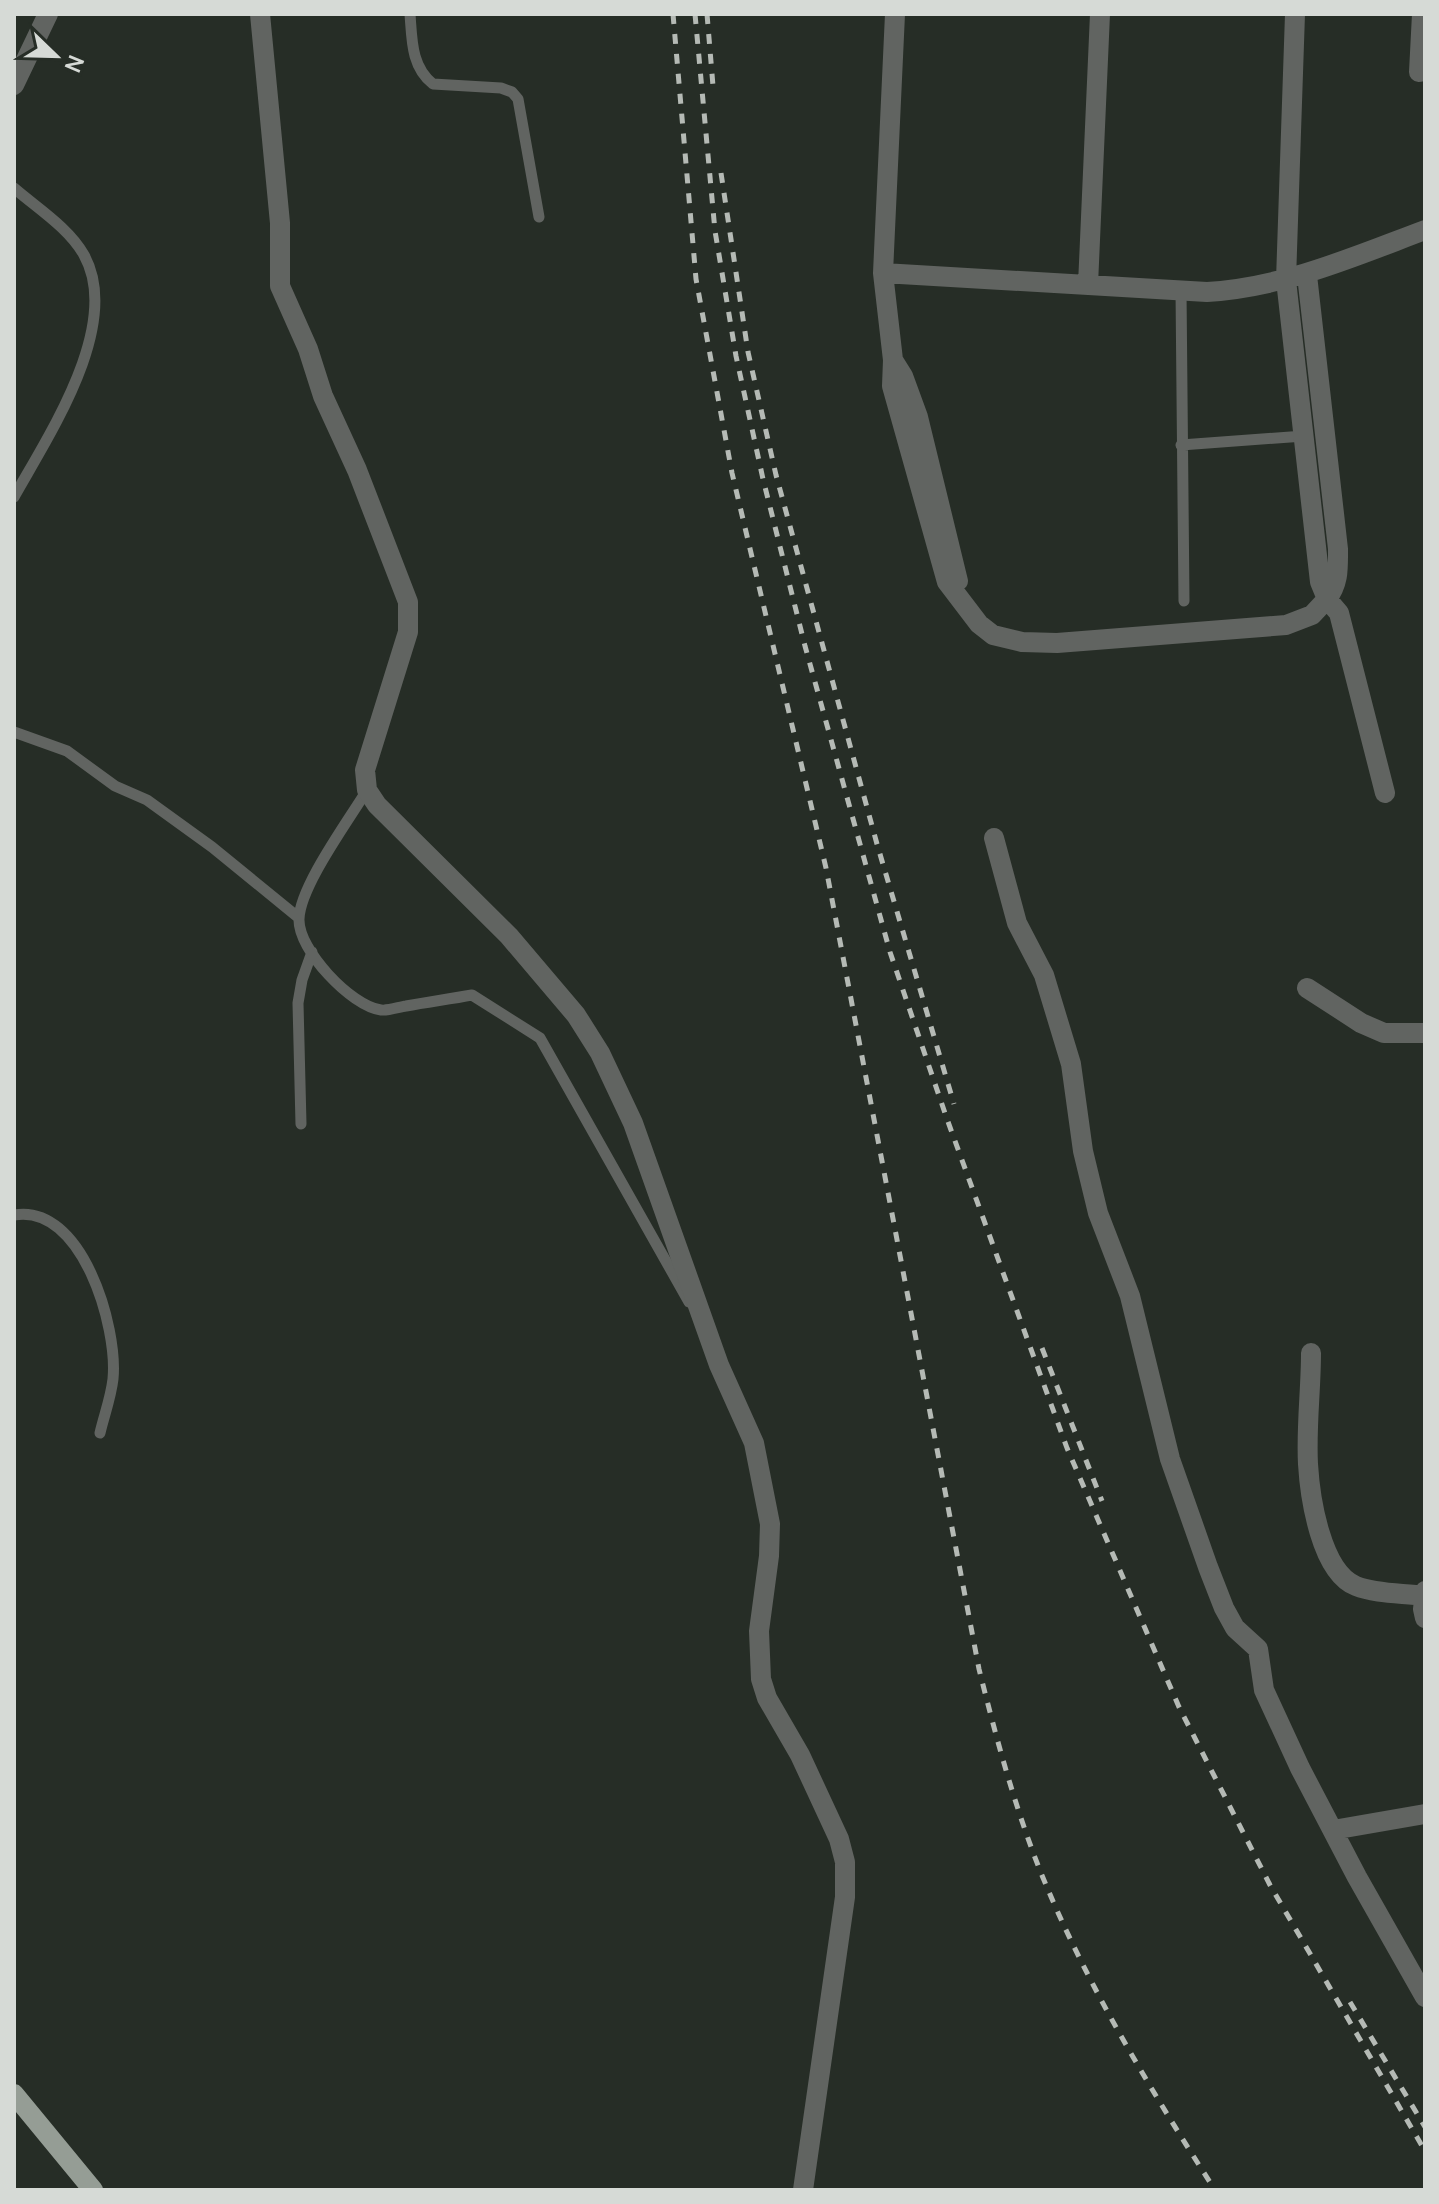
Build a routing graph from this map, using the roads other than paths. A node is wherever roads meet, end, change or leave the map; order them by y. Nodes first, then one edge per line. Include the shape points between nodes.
1 (48, 14) edge
2 (260, 14) edge
3 (410, 14) edge
4 (895, 14) edge
5 (1100, 14) edge
6 (1295, 14) edge
7 (1422, 14) edge
8 (19, 60) edge
9 (1419, 72) dead end
10 (14, 85) edge
11 (14, 188) edge
12 (539, 217) dead end
13 (1425, 230) edge
14 (883, 273) junction
15 (1307, 275) junction
16 (1286, 280) junction
17 (1088, 285) junction
18 (1181, 290) junction
19 (1304, 436) junction
20 (1181, 445) junction
21 (14, 497) edge
22 (1327, 599) junction
23 (1184, 601) dead end
24 (14, 732) edge
25 (367, 790) junction
26 (1385, 793) dead end
27 (994, 838) dead end
28 (299, 918) junction
29 (312, 952) junction
30 (1307, 988) dead end
31 (1425, 1033) edge
32 (301, 1124) dead end
33 (14, 1215) edge
34 (707, 1335) junction
35 (1311, 1353) dead end
36 (100, 1433) dead end
37 (1424, 1594) edge
38 (1425, 1618) edge
39 (1425, 1814) edge
40 (1333, 1830) junction
41 (1425, 1997) edge
42 (14, 2094) edge
43 (93, 2190) edge
44 (803, 2190) edge

1 - 8 street
2 - 25 street via 280,223 280,286 408,602 408,632 365,770
3 - 12 lane via 413,52 433,84 501,88 518,99
4 - 14 street
5 - 17 street
6 - 16 street
7 - 9 street
8 - 10 street
11 - 21 lane via 83,253 92,272 95,301 87,356
13 - 15 street
14 - 17 street
14 - 22 street via 893,360 918,417 958,576 957,592 993,635 1057,643 1286,625 1312,615
15 - 16 street
15 - 22 street via 1338,549 1338,576
16 - 18 street via 1232,290
16 - 19 street
17 - 18 street
18 - 20 lane
19 - 20 lane
19 - 22 street via 1320,582
20 - 23 lane
22 - 26 street via 1339,613
24 - 28 lane via 67,751 115,786 147,800
25 - 28 lane via 316,874
25 - 34 street via 509,936 576,1015 600,1053 633,1123
27 - 40 street via 1017,923 1044,975 1071,1064 1098,1213 1130,1296 1170,1459 1224,1608 1235,1628 1258,1649 1264,1690
28 - 29 lane
29 - 32 lane via 298,1003
29 - 34 lane via 344,992 381,1010 472,995 540,1038
30 - 31 street via 1384,1033
33 - 36 lane via 34,1215 59,1227 80,1253 99,1293 111,1335 113,1379
34 - 44 street via 754,1443 770,1524 759,1631 761,1679 827,1812 845,1862 845,1897
35 - 37 street via 1308,1466 1326,1553 1335,1571 1357,1586
37 - 38 street
39 - 40 street
40 - 41 street
42 - 43 main road

